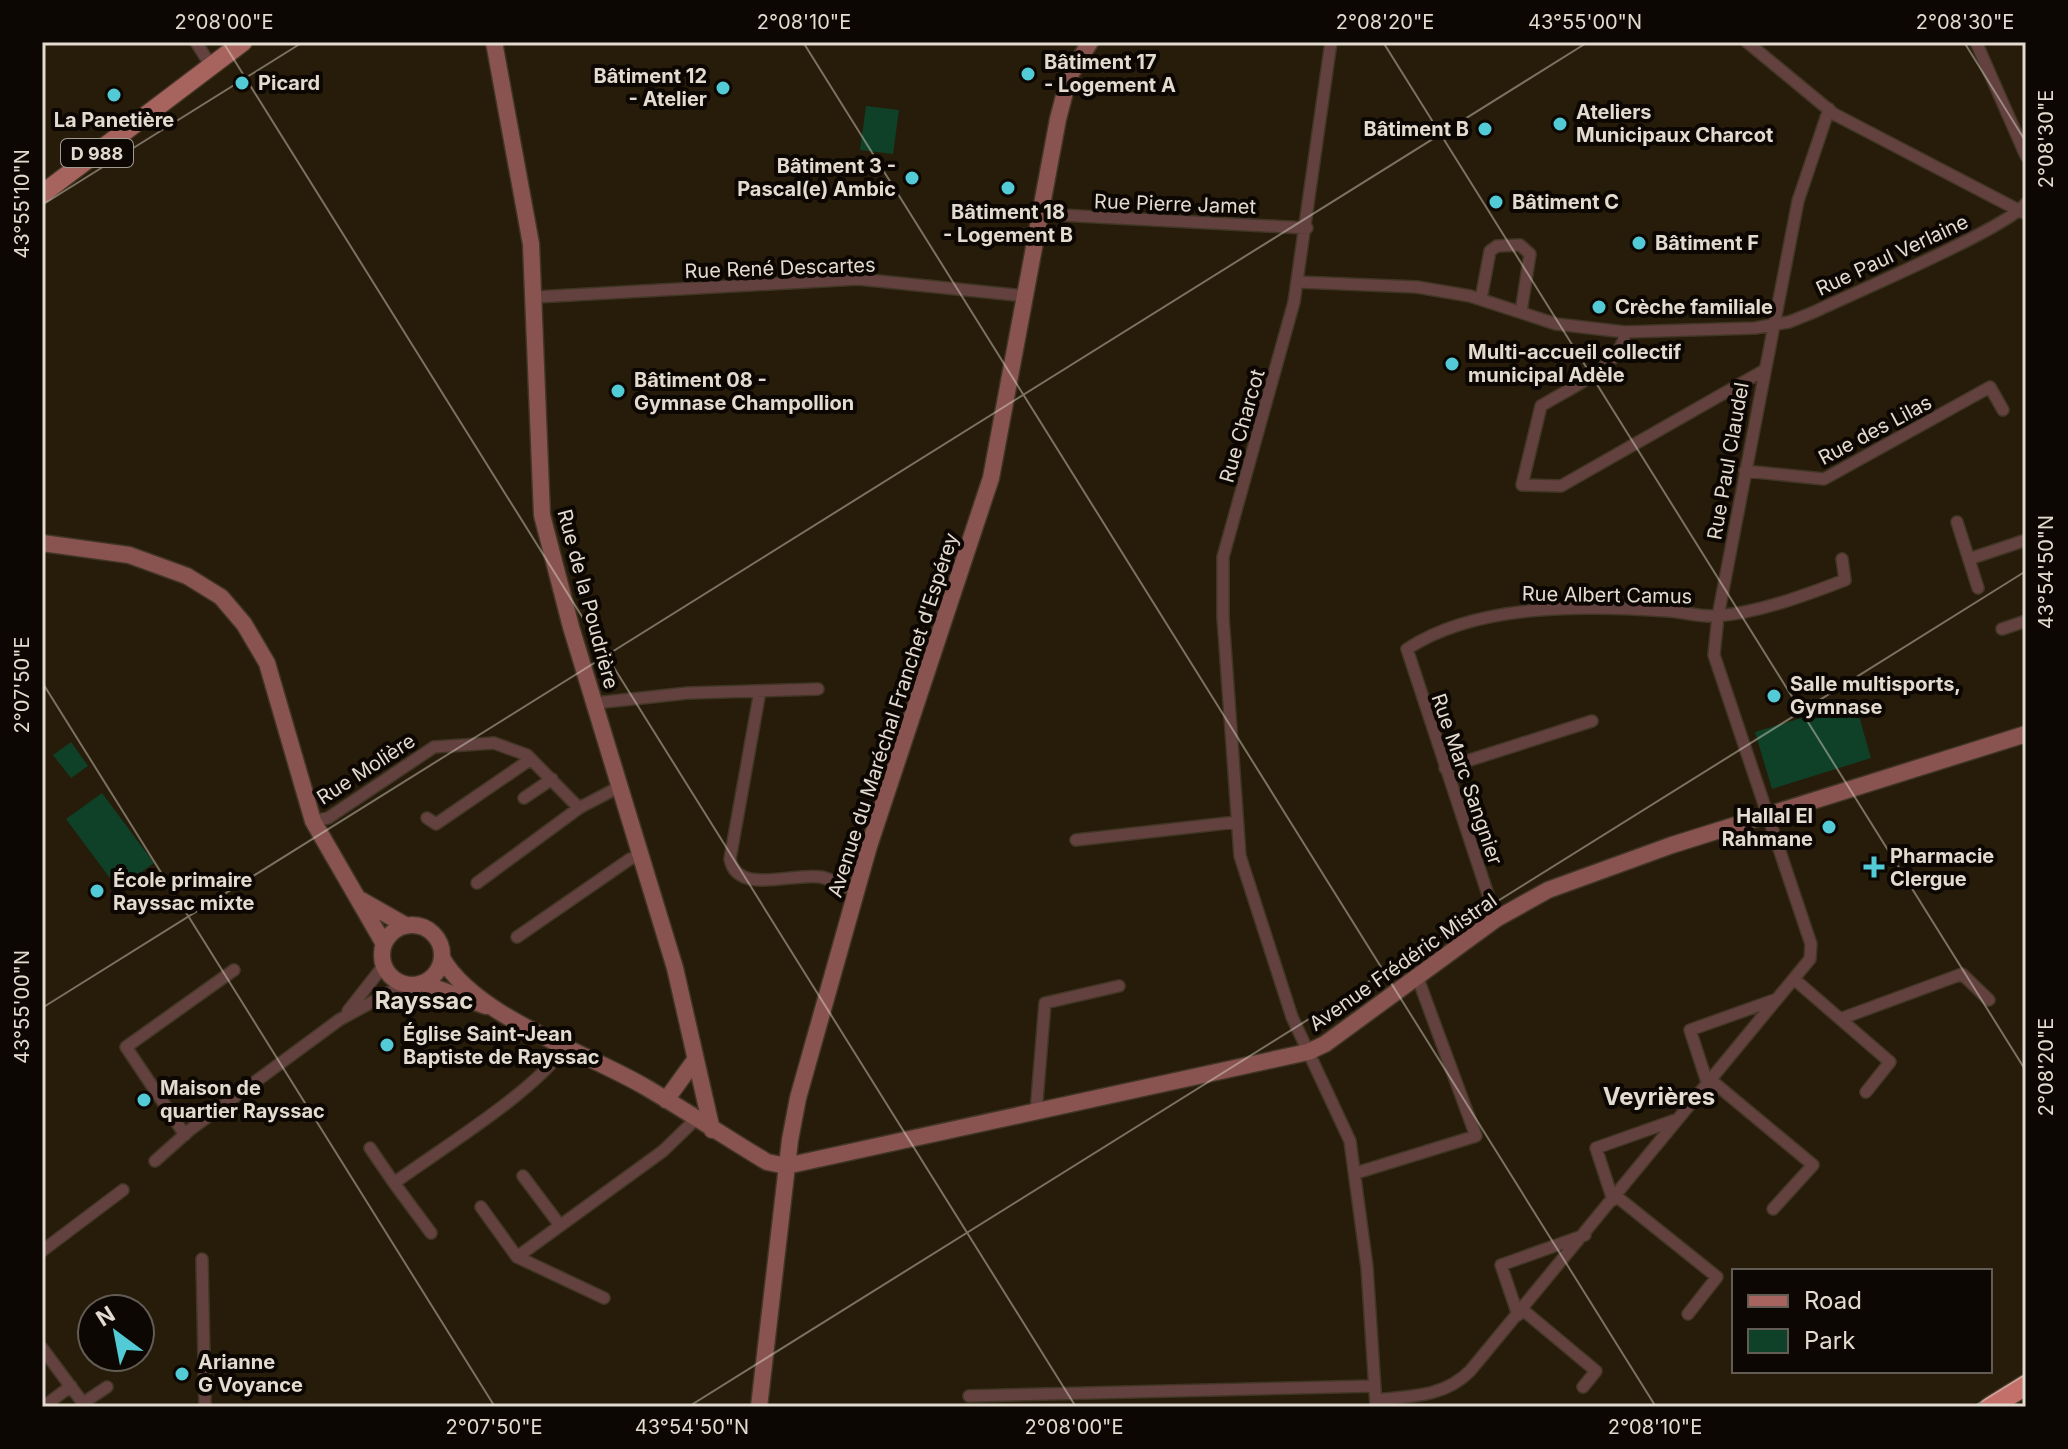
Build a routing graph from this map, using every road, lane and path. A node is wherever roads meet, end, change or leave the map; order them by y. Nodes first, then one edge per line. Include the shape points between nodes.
1 (196, 42) edge
2 (243, 42) edge
3 (494, 42) edge
4 (1090, 42) edge
5 (1331, 42) edge
6 (1747, 42) edge
7 (1976, 42) edge
8 (211, 66) junction
9 (1829, 109) junction
10 (2026, 156) edge
11 (42, 194) edge
12 (2025, 209) edge
13 (1041, 214) junction
14 (1307, 228) junction
15 (1298, 282) junction
16 (1026, 296) junction
17 (536, 297) junction
18 (1481, 299) junction
19 (1521, 312) junction
20 (1774, 325) junction
21 (1625, 332) junction
22 (1763, 371) junction
23 (2003, 410) dead end
24 (1745, 471) junction
25 (1957, 522) dead end
26 (2026, 540) edge
27 (44, 547) edge
28 (1842, 559) dead end
29 (1969, 559) junction
30 (1978, 588) dead end
31 (1718, 616) junction
32 (2026, 621) edge
33 (2002, 629) dead end
34 (1407, 649) joint
35 (818, 689) dead end
36 (760, 691) junction
37 (595, 703) junction
38 (1592, 721) dead end
39 (2026, 734) edge
40 (531, 759) junction
41 (1445, 768) junction
42 (552, 779) junction
43 (619, 787) junction
44 (524, 798) dead end
45 (579, 808) junction
46 (427, 818) dead end
47 (1768, 818) junction
48 (313, 821) junction
49 (1237, 822) junction
50 (1076, 840) dead end
51 (641, 856) junction
52 (477, 883) dead end
53 (856, 891) junction
54 (357, 897) junction
55 (1496, 919) junction
56 (405, 925) junction
57 (517, 937) dead end
58 (384, 944) junction
59 (442, 958) junction
60 (384, 965) junction
61 (234, 970) dead end
62 (1417, 976) junction
63 (1794, 979) junction
64 (414, 984) junction
65 (1119, 986) dead end
66 (1779, 998) junction
67 (1989, 1000) dead end
68 (499, 1011) junction
69 (1840, 1019) junction
70 (339, 1020) junction
71 (565, 1046) junction
72 (1308, 1052) junction
73 (695, 1060) junction
74 (1710, 1083) junction
75 (1866, 1092) dead end
76 (666, 1100) junction
77 (1036, 1112) junction
78 (1681, 1118) junction
79 (696, 1119) junction
80 (712, 1130) junction
81 (185, 1135) junction
82 (370, 1148) dead end
83 (155, 1161) dead end
84 (786, 1166) junction
85 (1356, 1173) junction
86 (523, 1176) dead end
87 (394, 1183) junction
88 (123, 1190) dead end
89 (1614, 1198) junction
90 (481, 1207) dead end
91 (1773, 1209) dead end
92 (559, 1224) junction
93 (431, 1233) dead end
94 (1585, 1235) junction
95 (42, 1251) edge
96 (517, 1257) junction
97 (202, 1259) dead end
98 (604, 1298) dead end
99 (1521, 1312) junction
100 (1688, 1314) dead end
101 (42, 1348) edge
102 (2026, 1385) edge
103 (71, 1386) junction
104 (1375, 1386) junction
105 (107, 1387) dead end
106 (1583, 1387) dead end
107 (969, 1396) dead end
108 (1376, 1403) edge
109 (43, 1407) edge
110 (205, 1407) edge
111 (759, 1407) edge
112 (1990, 1407) edge

1 - 8 street
2 - 8 main road, D 988
3 - 17 street, Rue de la Poudrière
4 - 13 street, Avenue du Maréchal Franchet d'Espérey via 1069,77
5 - 14 street, Rue Charcot
6 - 9 street
7 - 10 street
8 - 11 main road, D 988
9 - 12 street via 1919,160
9 - 20 street, Rue Paul Claudel via 1798,201
12 - 20 street, Rue Paul Verlaine via 1829,305
13 - 14 street, Rue Pierre Jamet
13 - 16 street, Avenue du Maréchal Franchet d'Espérey
14 - 15 street, Rue Charcot
15 - 18 street, Rue Paul Verlaine via 1417,287
15 - 49 street, Rue Charcot via 1223,557
16 - 17 street, Rue René Descartes via 858,279
16 - 53 street, Avenue du Maréchal Franchet d'Espérey via 991,478
17 - 37 street, Rue de la Poudrière via 542,515
18 - 19 street, Rue Paul Verlaine
18 - 19 street via 1490,251 1520,245 1530,254 1531,265
19 - 21 street, Rue Paul Verlaine via 1556,324
20 - 21 street, Rue Paul Verlaine
20 - 22 street, Rue Paul Claudel
21 - 22 street via 1615,358 1541,406 1522,485 1561,486
22 - 24 street, Rue Paul Claudel
23 - 24 street, Rue des Lilas via 1990,387 1824,479
24 - 31 street, Rue Paul Claudel
25 - 29 street
26 - 29 street
27 - 48 street via 129,555 187,576 221,597 267,663
28 - 31 street via 1845,580
29 - 30 street
31 - 34 street, Rue Albert Camus via 1668,611 1510,612 1423,638
31 - 47 street, Rue Paul Claudel via 1714,655
32 - 33 street
34 - 41 street, Rue Marc Sangnier
35 - 36 street
36 - 37 street
36 - 53 street via 732,869 755,880 821,877
37 - 43 street, Rue de la Poudrière
38 - 41 street
39 - 47 street, Avenue Frédéric Mistral
40 - 42 street, Rue Molière
40 - 46 street via 436,824
40 - 48 street, Rue Molière via 494,743 434,747 328,818
41 - 55 street, Rue Marc Sangnier
42 - 44 street
42 - 45 street, Rue Molière
43 - 45 street
43 - 51 street, Rue de la Poudrière
45 - 52 street
47 - 55 street, Avenue Frédéric Mistral via 1596,870
47 - 63 street, Rue Paul Claudel via 1811,944 1810,959
48 - 54 street
49 - 50 street
49 - 72 street, Rue Charcot via 1240,856 1262,931
51 - 57 street
51 - 73 street, Rue de la Poudrière via 675,968
53 - 84 street, Avenue du Maréchal Franchet d'Espérey via 807,1058
54 - 56 street
54 - 58 street
55 - 62 street, Avenue Frédéric Mistral
56 - 58 street
56 - 59 street via 432,932
58 - 60 street
59 - 64 street via 436,973
59 - 68 street
60 - 64 street via 392,978
60 - 70 street
61 - 81 street via 126,1047
62 - 72 street, Avenue Frédéric Mistral
62 - 85 street via 1476,1136
63 - 66 street, Rue Paul Claudel
63 - 69 street
64 - 68 street
64 - 70 street
65 - 77 street via 1045,1003
66 - 74 street, Rue Paul Claudel
66 - 74 street via 1690,1030
67 - 69 street via 1962,974
68 - 71 street
69 - 75 street via 1890,1062
70 - 81 street
71 - 76 street
71 - 87 street via 534,1081
72 - 77 street, Avenue Frédéric Mistral
72 - 85 street, Rue Charcot via 1350,1141
73 - 76 street
73 - 80 street, Rue de la Poudrière
74 - 78 street, Rue Paul Claudel
74 - 91 street via 1813,1165
76 - 79 street
77 - 84 street, Avenue Frédéric Mistral
78 - 89 street, Rue Paul Claudel
78 - 89 street via 1596,1148
79 - 80 street
79 - 92 street via 663,1151
80 - 84 street via 767,1162
81 - 83 street
82 - 87 street
84 - 111 street, Avenue du Maréchal Franchet d'Espérey
85 - 104 street, Rue Charcot
86 - 92 street
87 - 93 street
88 - 95 street
89 - 94 street, Rue Paul Claudel
89 - 100 street via 1717,1277
90 - 96 street
92 - 96 street
94 - 99 street, Rue Paul Claudel
94 - 99 street via 1501,1265
96 - 98 street
97 - 110 street
99 - 106 street via 1596,1371
99 - 108 street, Rue Paul Claudel via 1456,1385
101 - 103 street
102 - 112 highway
103 - 105 street via 83,1403
103 - 109 street
104 - 107 street
104 - 108 street, Rue Charcot

